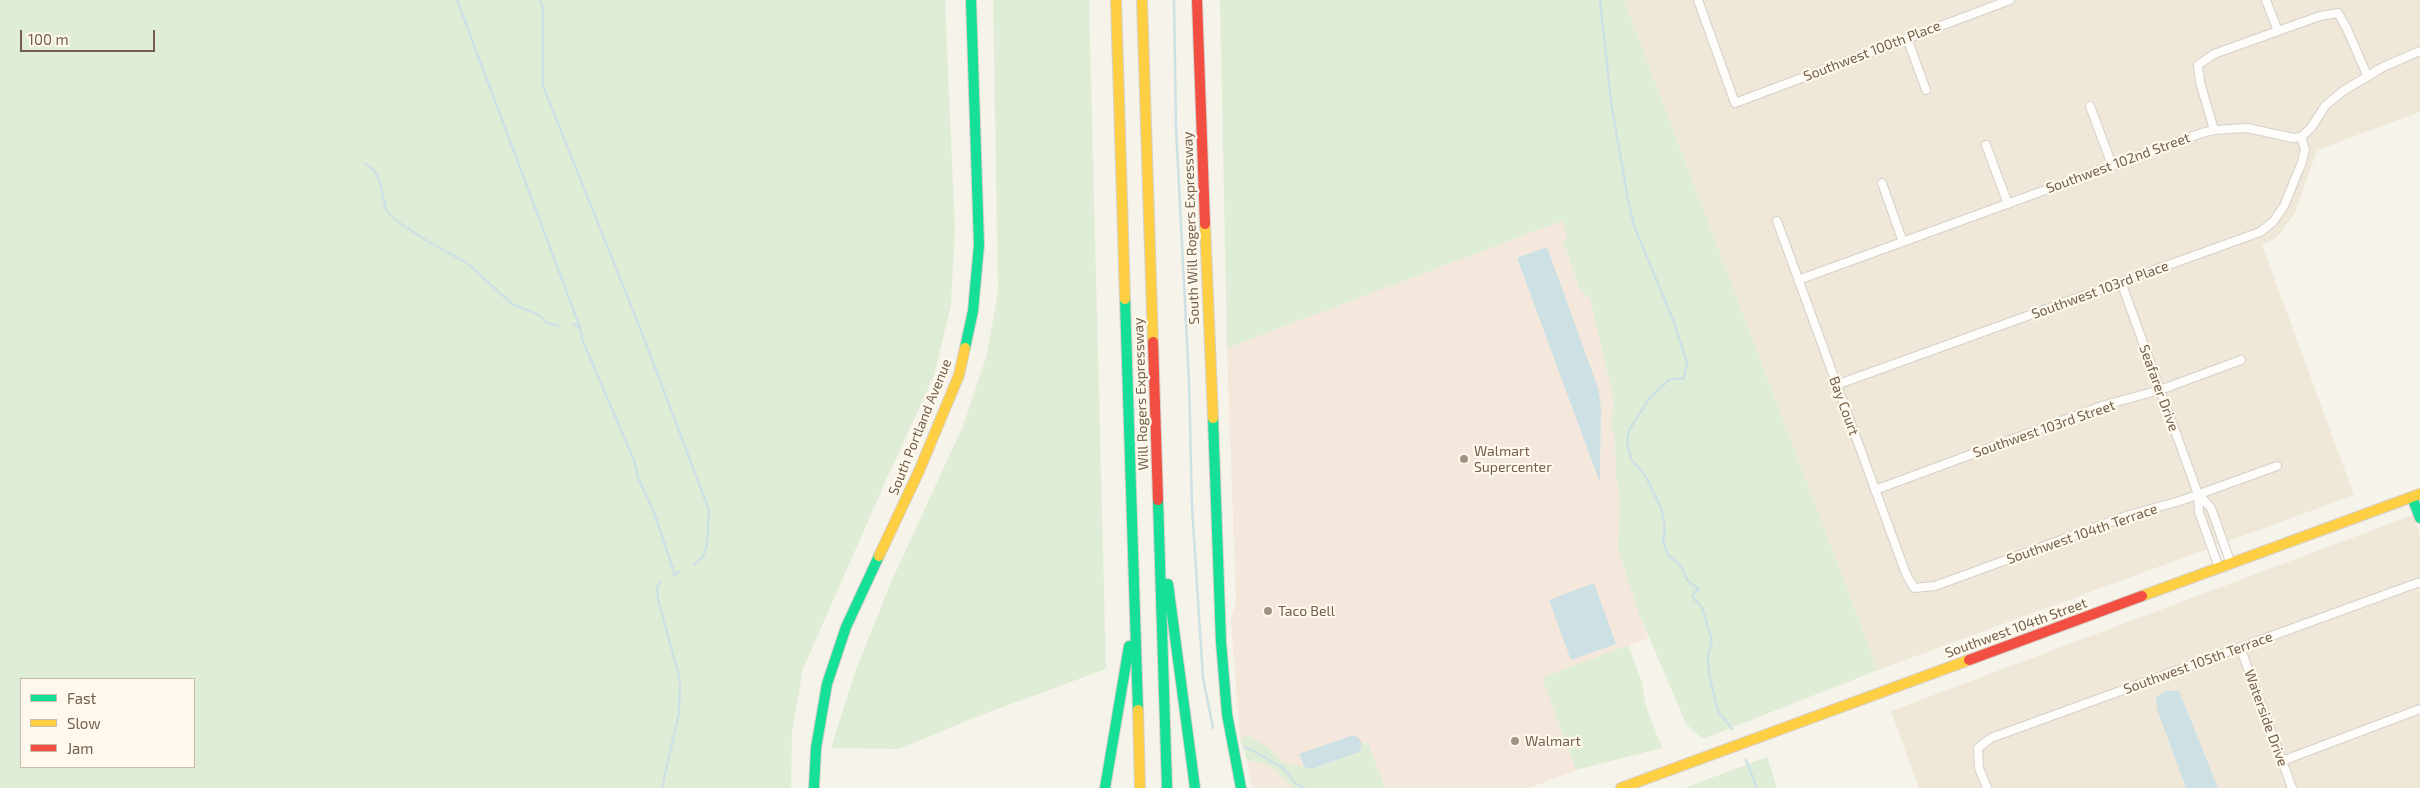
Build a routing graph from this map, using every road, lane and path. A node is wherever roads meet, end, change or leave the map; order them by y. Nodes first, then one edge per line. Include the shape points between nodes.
1 (971, 0) edge
2 (1116, 0) edge
3 (1142, 0) edge
4 (1197, 0) edge
5 (1698, 0) edge
6 (2010, 0) edge
7 (2266, 0) edge
8 (2278, 31) junction
9 (1907, 38) junction
10 (2420, 51) edge
11 (2367, 75) junction
12 (1926, 90) dead end
13 (2090, 106) dead end
14 (2214, 130) junction
15 (2301, 137) junction
16 (1986, 145) dead end
17 (2112, 165) junction
18 (1882, 183) dead end
19 (2008, 204) junction
20 (1776, 221) dead end
21 (1903, 242) junction
22 (1798, 280) junction
23 (2121, 282) junction
24 (2241, 360) dead end
25 (1836, 385) junction
26 (2160, 390) junction
27 (2277, 466) dead end
28 (1875, 490) junction
29 (2198, 494) junction
30 (2416, 496) edge
31 (1158, 516) junction
32 (2420, 518) edge
33 (2231, 564) junction
34 (2219, 568) junction
35 (2420, 582) edge
36 (1914, 588) joint
37 (1135, 608) junction
38 (2240, 647) junction
39 (2420, 709) edge
40 (2282, 761) junction
41 (814, 788) edge
42 (1105, 788) edge
43 (1140, 788) edge
44 (1166, 788) edge
45 (1195, 788) edge
46 (1241, 788) edge
47 (1621, 788) edge
48 (1987, 788) edge
49 (2292, 788) edge

1 - 41 main road, South Portland Avenue via 979,246 973,311 955,384 919,471 846,627 827,684 816,748
2 - 37 main road, Will Rogers Expressway
3 - 31 main road, Will Rogers Expressway
4 - 46 main road, South Will Rogers Expressway via 1223,681
5 - 9 street, Southwest 100th Place via 1734,103
6 - 9 street, Southwest 100th Place
7 - 8 street
8 - 11 street via 2338,13
8 - 14 street via 2214,54 2198,65
9 - 12 street
10 - 11 street
11 - 15 street via 2325,106
13 - 17 street
14 - 15 street, Southwest 102nd Street via 2253,129
14 - 17 street, Southwest 102nd Street
15 - 23 street, Southwest 103rd Place via 2304,149 2299,170 2281,212 2266,228 2252,236
16 - 19 street
17 - 19 street, Southwest 102nd Street
18 - 21 street
19 - 21 street, Southwest 102nd Street
20 - 22 street, Bay Court
21 - 22 street, Southwest 102nd Street
22 - 25 street, Bay Court
23 - 25 street, Southwest 103rd Place
23 - 26 street, Seafarer Drive
24 - 26 street, Southwest 103rd Street
25 - 28 street, Bay Court
26 - 28 street, Southwest 103rd Street via 2105,405
26 - 29 street, Seafarer Drive
27 - 29 street, Southwest 104th Terrace
28 - 36 street, Bay Court
29 - 33 street, Seafarer Drive via 2211,508
29 - 34 street, Seafarer Drive via 2199,512
29 - 36 street, Southwest 104th Terrace via 2129,514 1935,586
30 - 32 main road
30 - 33 main road, Southwest 104th Street
31 - 44 main road, Will Rogers Expressway
31 - 45 main road
33 - 34 main road, Southwest 104th Street
34 - 47 main road, Southwest 104th Street
35 - 38 street, Southwest 105th Terrace
37 - 42 main road
37 - 43 main road, Will Rogers Expressway
38 - 40 street, Waterside Drive
38 - 48 street, Southwest 105th Terrace via 1991,738 1978,748 1979,768
39 - 40 street
40 - 49 street, Waterside Drive

